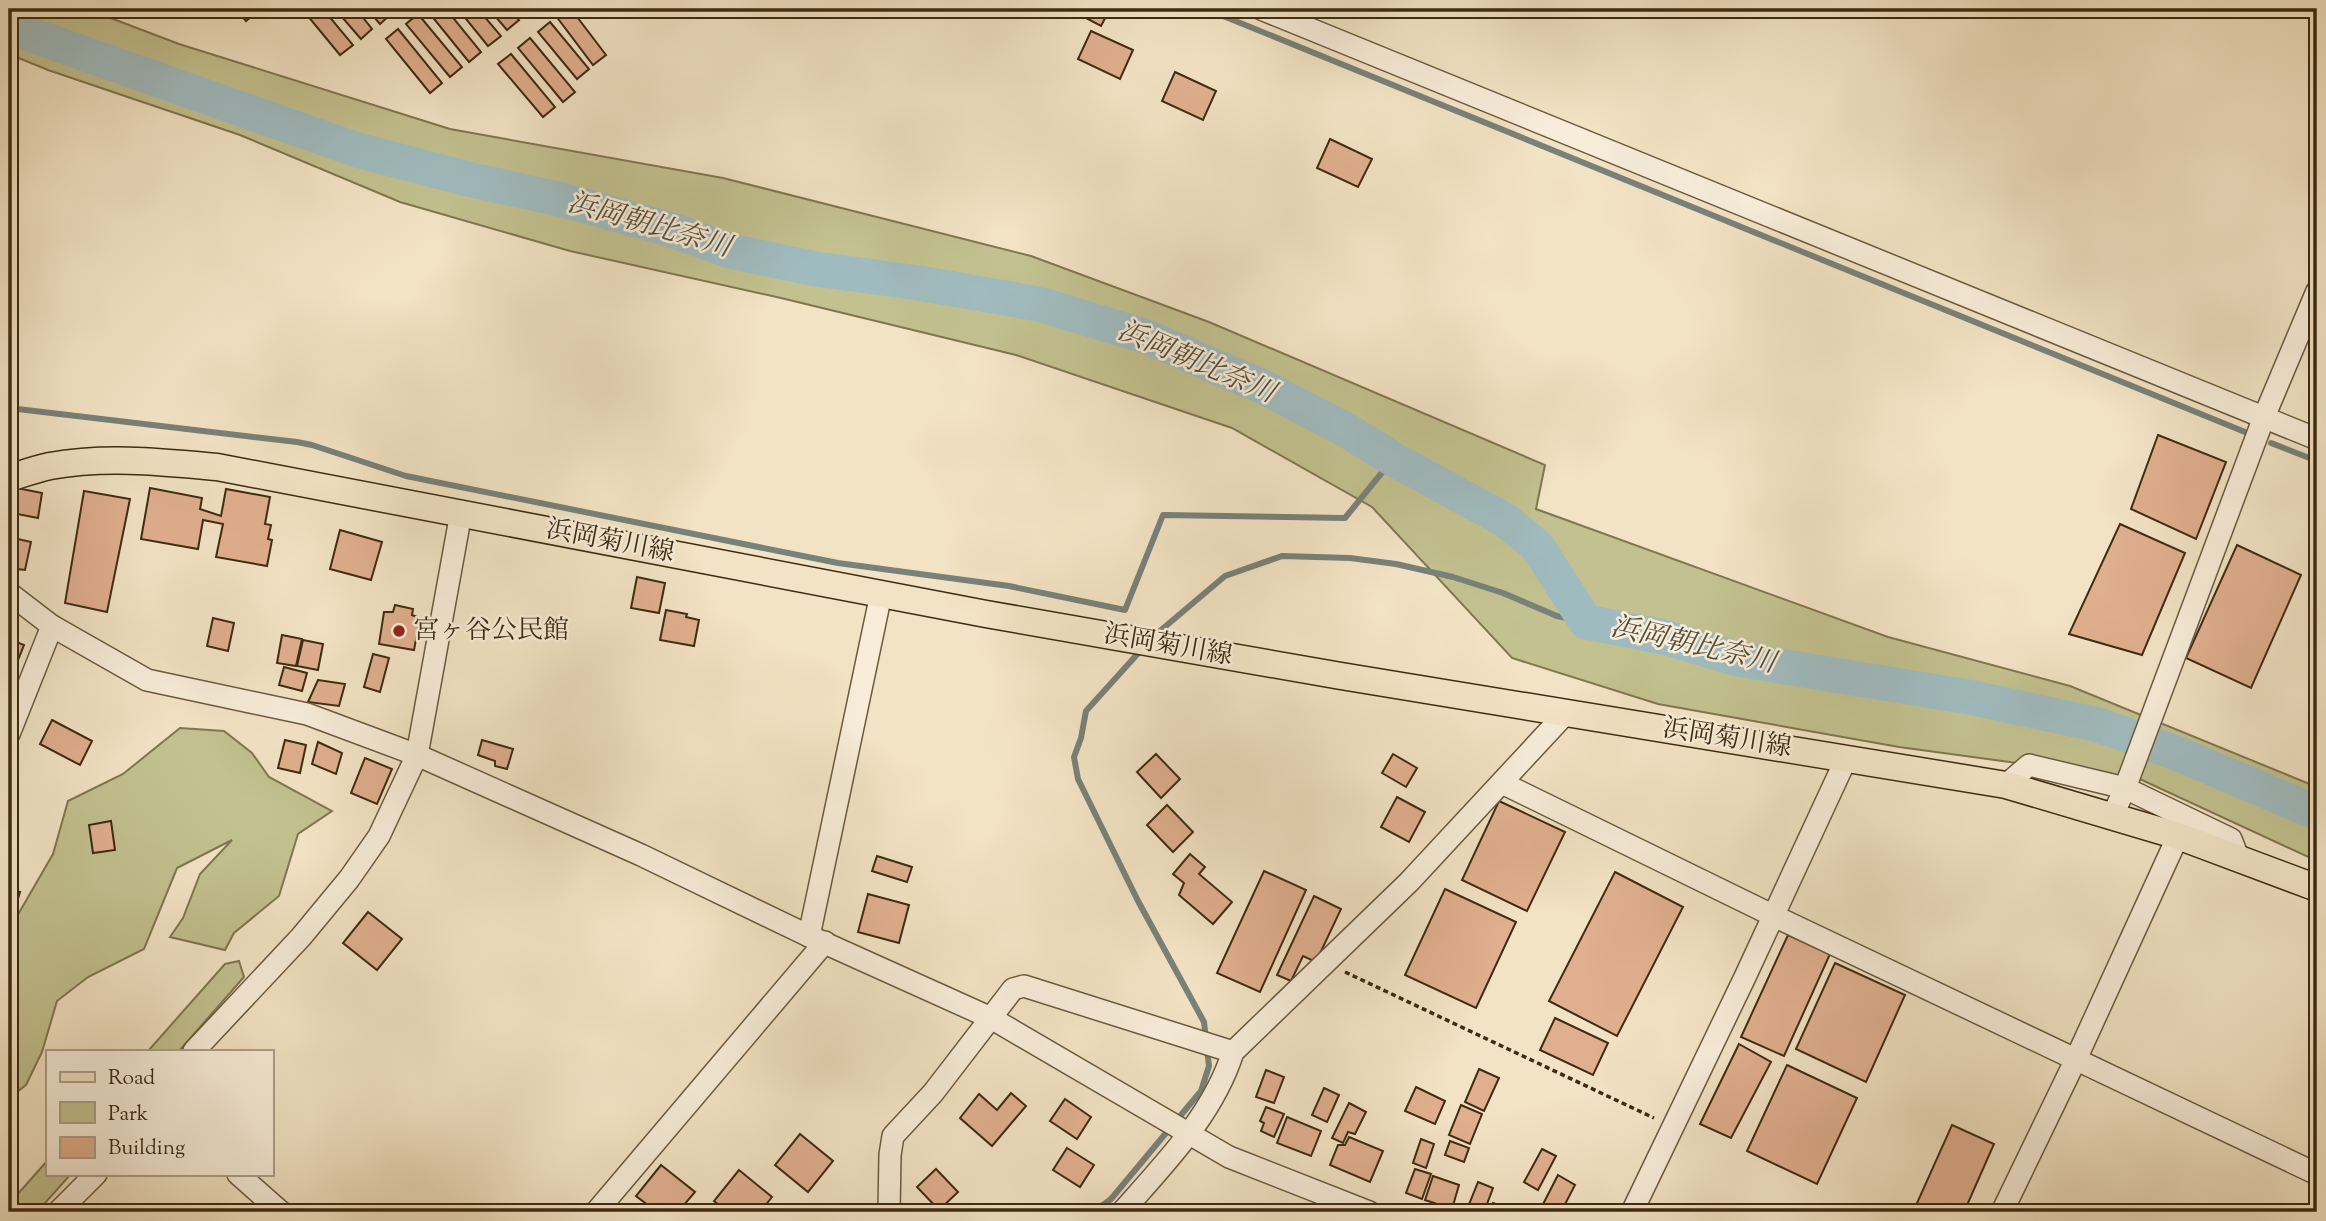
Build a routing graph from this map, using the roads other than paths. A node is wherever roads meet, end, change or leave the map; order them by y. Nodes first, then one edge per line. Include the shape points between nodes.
1 (1261, 9) edge
2 (2317, 291) edge
3 (2264, 417) junction
4 (2317, 439) edge
5 (9, 478) edge
6 (461, 513) junction
7 (9, 593) edge
8 (881, 594) junction
9 (52, 626) junction
10 (1566, 713) junction
11 (9, 734) edge
12 (417, 755) junction
13 (1846, 759) junction
14 (1503, 783) junction
15 (2006, 785) junction
16 (2125, 788) junction
17 (2113, 815) junction
18 (2178, 836) junction
19 (2238, 857) junction
20 (2317, 888) edge
21 (1774, 916) junction
22 (817, 939) junction
23 (991, 1018) junction
24 (195, 1050) edge
25 (1233, 1052) junction
26 (2077, 1059) junction
27 (1190, 1134) junction
28 (2317, 1174) edge
29 (94, 1176) edge
30 (240, 1176) edge
31 (58, 1212) edge
32 (281, 1212) edge
33 (596, 1212) edge
34 (889, 1212) edge
35 (1122, 1212) edge
36 (1369, 1212) edge
37 (1632, 1212) edge
38 (2002, 1212) edge

1 - 3 street
2 - 3 street
3 - 4 street
3 - 16 street
5 - 6 main road, 浜岡菊川線 via 91,461 155,461 217,467
6 - 8 main road, 浜岡菊川線
6 - 12 street
7 - 9 street
8 - 10 main road, 浜岡菊川線
8 - 22 street
9 - 11 street
9 - 12 street via 148,680 307,714
10 - 13 main road, 浜岡菊川線
10 - 14 street
12 - 22 street
12 - 24 street via 379,836 349,879
13 - 15 main road, 浜岡菊川線
13 - 21 street
14 - 21 street
14 - 25 street via 1409,883
15 - 16 street via 2029,765
15 - 17 main road, 浜岡菊川線
16 - 17 street
16 - 19 street via 2231,839
17 - 18 main road, 浜岡菊川線
18 - 19 main road, 浜岡菊川線
18 - 26 street
19 - 20 main road, 浜岡菊川線
21 - 26 street
21 - 37 street
22 - 23 street
22 - 33 street
23 - 25 street via 1013,989 1024,986
23 - 27 street
23 - 34 street via 893,1136
25 - 27 street via 1224,1080
26 - 28 street
26 - 38 street
27 - 35 street
27 - 36 street via 1229,1157
29 - 31 street
30 - 32 street

